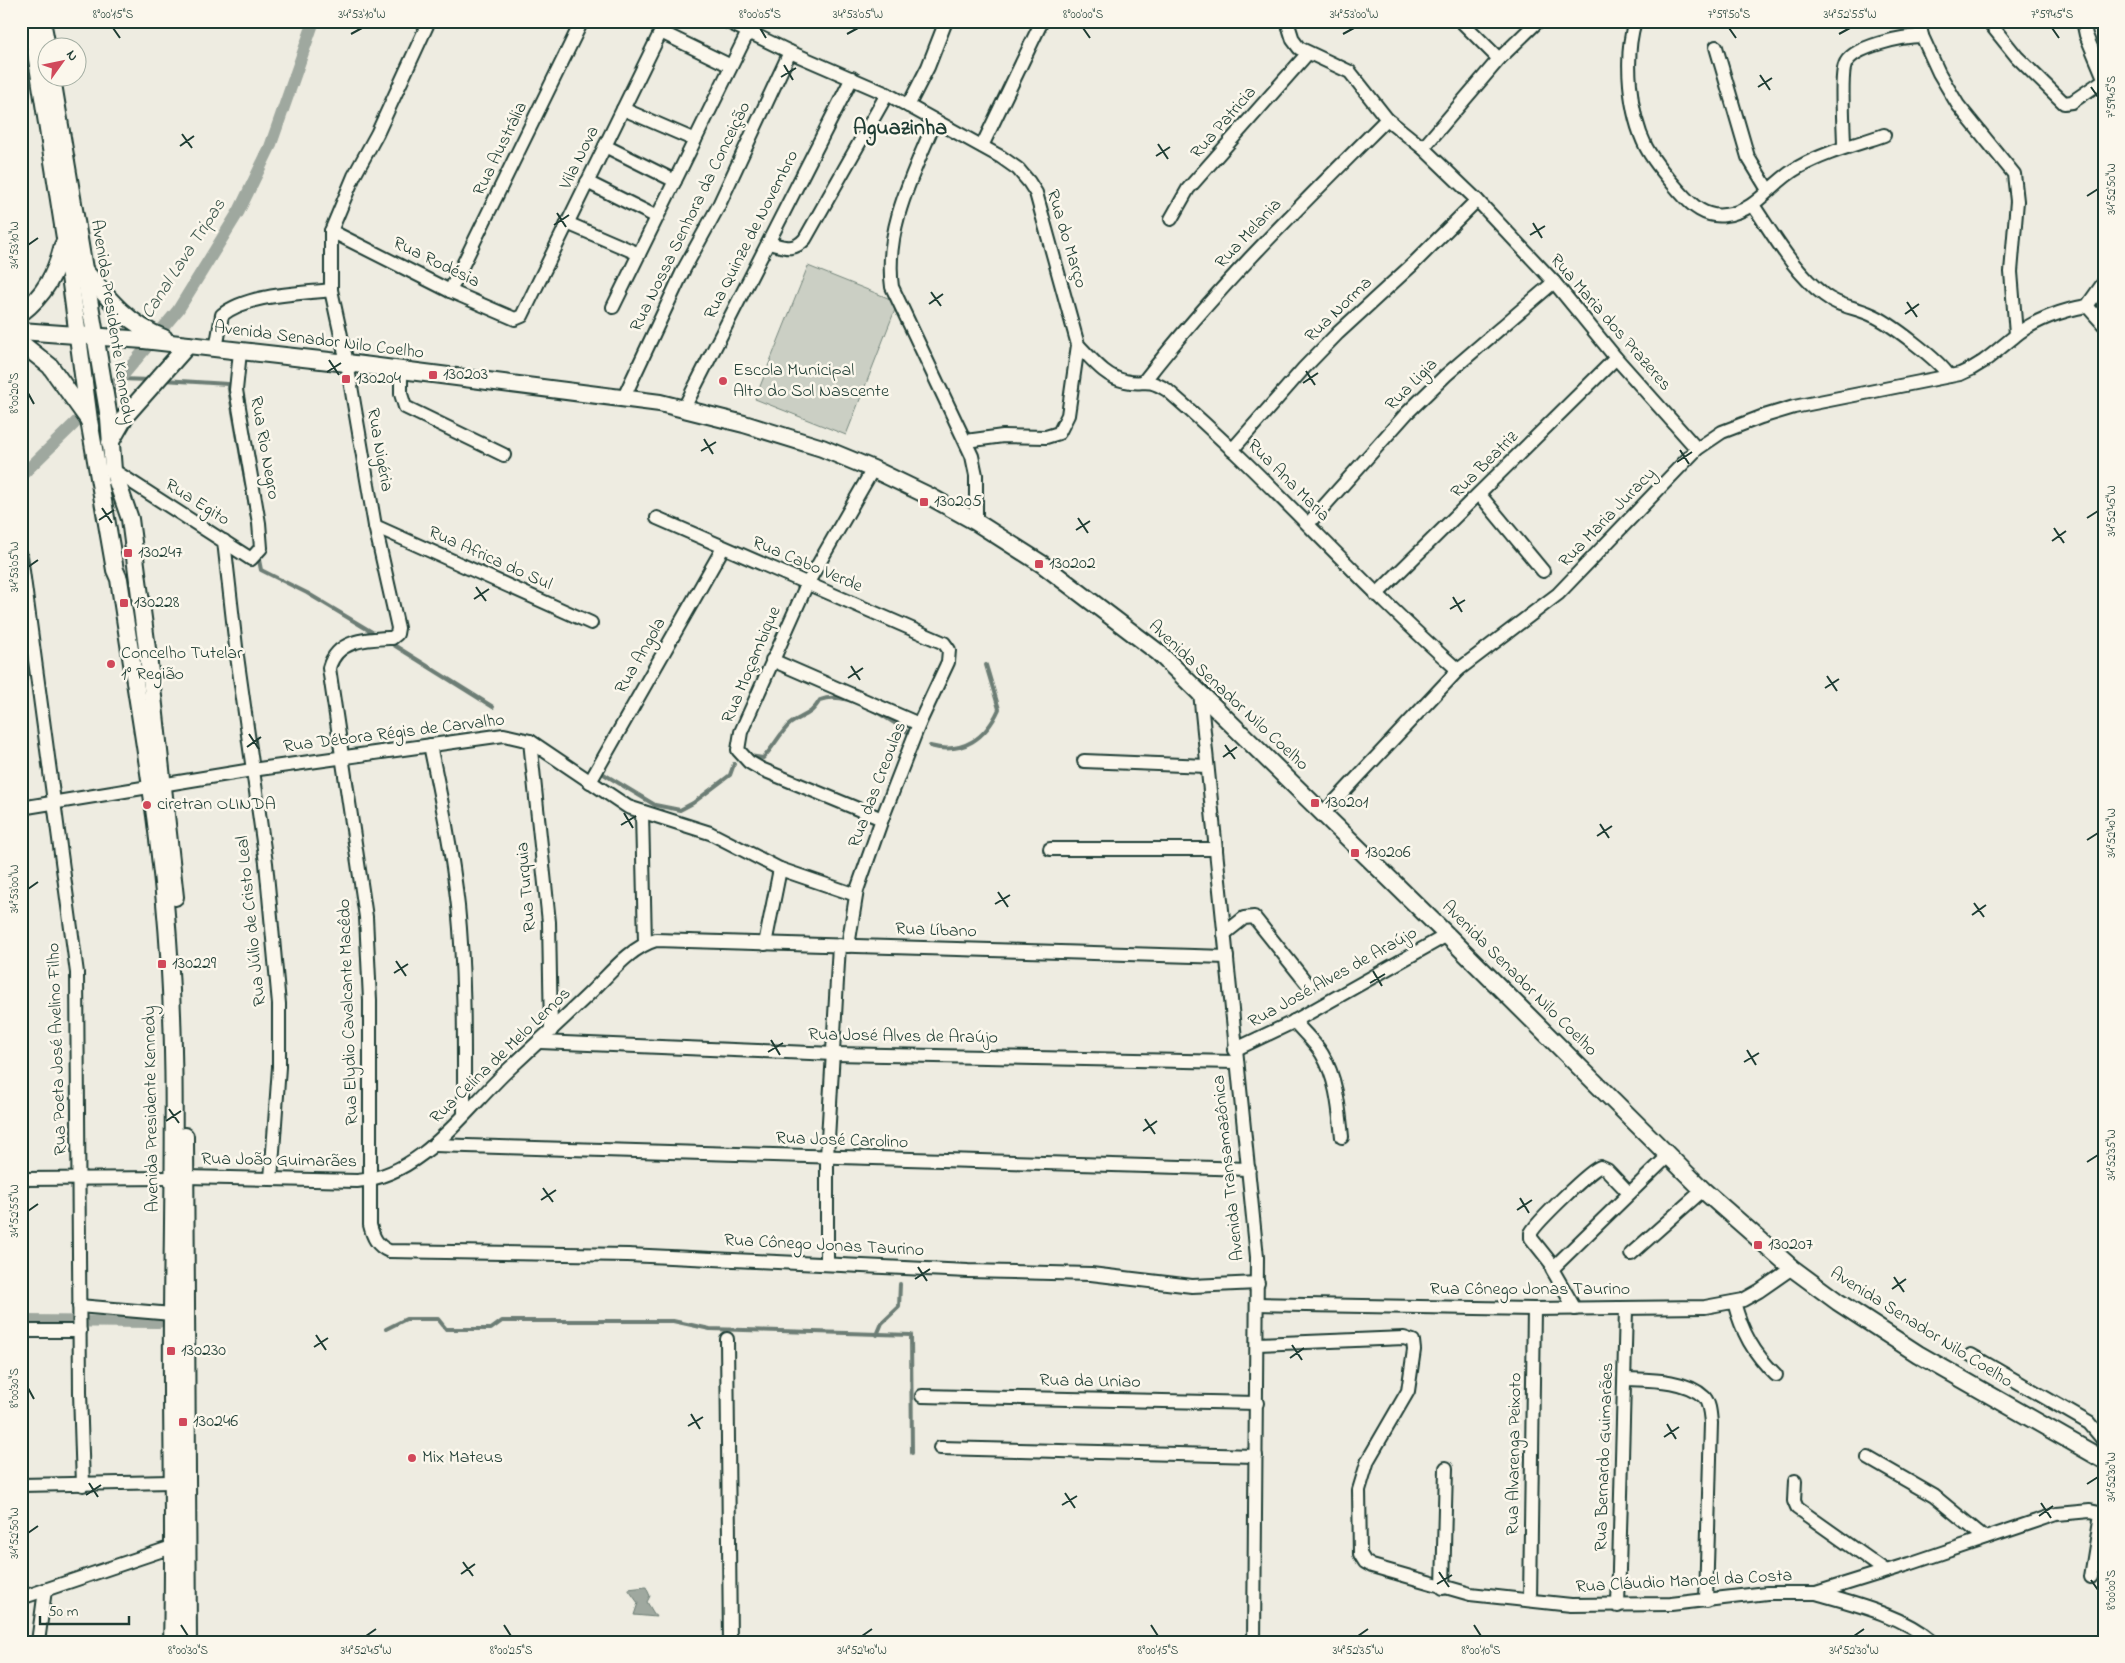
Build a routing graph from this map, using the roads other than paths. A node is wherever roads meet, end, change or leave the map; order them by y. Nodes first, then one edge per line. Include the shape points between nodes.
1 (31, 21) edge
2 (42, 21) edge
3 (429, 21) edge
4 (582, 21) edge
5 (726, 21) edge
6 (946, 21) edge
7 (1042, 21) edge
8 (1287, 21) edge
9 (1461, 21) edge
10 (1538, 21) edge
11 (1635, 21) edge
12 (1988, 21) edge
13 (2083, 21) edge
14 (664, 26) edge
15 (1919, 26) edge
16 (748, 32) junction
17 (45, 38) edge
18 (1716, 47) dead end
19 (790, 52) junction
20 (1308, 53) junction
21 (1499, 60) junction
22 (731, 66) junction
23 (852, 78) junction
24 (2104, 79) edge
25 (54, 88) edge
26 (887, 94) junction
27 (908, 106) junction
28 (623, 109) junction
29 (1387, 119) junction
30 (935, 121) junction
31 (1884, 135) dead end
32 (695, 140) junction
33 (605, 146) junction
34 (982, 146) junction
35 (1844, 146) junction
36 (1422, 148) junction
37 (675, 180) junction
38 (587, 182) junction
39 (1768, 190) junction
40 (1477, 200) junction
41 (1753, 205) junction
42 (657, 217) junction
43 (1171, 219) dead end
44 (567, 223) junction
45 (331, 231) junction
46 (65, 238) junction
47 (769, 244) junction
48 (639, 254) junction
49 (84, 269) junction
50 (1554, 282) junction
51 (2104, 282) edge
52 (331, 290) junction
53 (450, 291) junction
54 (2087, 306) junction
55 (613, 307) dead end
56 (525, 311) joint
57 (21, 313) edge
58 (2104, 325) edge
59 (21, 330) edge
60 (2016, 334) junction
61 (79, 335) junction
62 (96, 336) junction
63 (147, 337) junction
64 (21, 343) edge
65 (180, 345) junction
66 (1078, 345) junction
67 (216, 349) junction
68 (240, 352) junction
69 (1616, 358) junction
70 (347, 363) junction
71 (400, 370) junction
72 (1949, 376) junction
73 (1145, 380) junction
74 (81, 395) junction
75 (624, 397) junction
76 (684, 408) junction
77 (966, 441) junction
78 (109, 445) junction
79 (1232, 450) junction
80 (1697, 450) junction
81 (504, 455) dead end
82 (873, 469) junction
83 (106, 475) junction
84 (1480, 495) junction
85 (657, 518) dead end
86 (976, 522) junction
87 (1308, 524) junction
88 (375, 526) junction
89 (224, 541) junction
90 (723, 548) junction
91 (255, 554) joint
92 (21, 556) edge
93 (1543, 571) dead end
94 (807, 584) junction
95 (1376, 595) junction
96 (591, 623) dead end
97 (367, 639) joint
98 (944, 643) joint
99 (772, 660) junction
100 (1458, 670) junction
101 (1200, 692) junction
102 (919, 724) junction
103 (530, 741) junction
104 (430, 745) junction
105 (343, 756) junction
106 (1084, 761) dead end
107 (1207, 766) junction
108 (252, 770) junction
109 (590, 782) junction
110 (157, 786) junction
111 (56, 804) junction
112 (21, 808) edge
113 (642, 813) junction
114 (1323, 814) junction
115 (882, 819) junction
116 (1050, 849) dead end
117 (1216, 849) junction
118 (780, 869) junction
119 (856, 895) junction
120 (1224, 934) junction
121 (1447, 935) junction
122 (645, 943) junction
123 (765, 944) junction
124 (844, 945) junction
125 (1227, 957) junction
126 (1309, 986) dead end
127 (1294, 1021) junction
128 (551, 1031) junction
129 (540, 1042) junction
130 (834, 1054) junction
131 (1235, 1056) junction
132 (464, 1114) junction
133 (1342, 1137) dead end
134 (434, 1145) junction
135 (1669, 1155) junction
136 (827, 1157) junction
137 (1249, 1170) junction
138 (180, 1178) junction
139 (79, 1179) junction
140 (21, 1180) edge
141 (271, 1180) junction
142 (371, 1180) junction
143 (1703, 1190) junction
144 (1629, 1193) junction
145 (389, 1251) joint
146 (1632, 1254) dead end
147 (827, 1263) junction
148 (1554, 1267) junction
149 (1792, 1268) junction
150 (1258, 1283) junction
151 (1734, 1302) junction
152 (1257, 1304) junction
153 (1534, 1309) junction
154 (1575, 1309) junction
155 (1626, 1309) junction
156 (172, 1314) junction
157 (80, 1320) junction
158 (25, 1331) dead end
159 (727, 1339) dead end
160 (1257, 1344) junction
161 (1971, 1354) dead end
162 (1776, 1374) dead end
163 (1625, 1379) junction
164 (922, 1396) dead end
165 (1257, 1403) junction
166 (2104, 1441) edge
167 (940, 1448) dead end
168 (1256, 1456) junction
169 (1868, 1458) dead end
170 (2104, 1460) edge
171 (1446, 1468) dead end
172 (1794, 1481) dead end
173 (171, 1482) junction
174 (21, 1485) edge
175 (84, 1485) junction
176 (2102, 1514) edge
177 (1985, 1538) junction
178 (172, 1547) junction
179 (1886, 1571) junction
180 (2091, 1577) dead end
181 (1444, 1588) junction
182 (45, 1590) junction
183 (1816, 1593) junction
184 (21, 1598) edge
185 (1530, 1600) junction
186 (1706, 1601) junction
187 (1618, 1606) junction
188 (38, 1642) edge
189 (172, 1642) edge
190 (188, 1642) edge
191 (730, 1642) edge
192 (1254, 1642) edge
193 (1933, 1642) edge

1 - 46 main road, Avenida Presidente Kennedy
2 - 17 main road
3 - 45 street, Rua Nigéria
4 - 53 street, Rua Austrália
5 - 16 street, Rua do Março
6 - 27 street
7 - 34 street
8 - 20 street via 1293,40
9 - 21 street
10 - 21 street
11 - 41 street via 1629,50 1631,90 1643,138 1654,160 1699,210 1723,216
12 - 24 street via 2017,57 2064,103 2072,102
13 - 24 street
14 - 22 street
14 - 28 street, Vila Nova
15 - 35 street via 1860,50 1847,60 1844,72
15 - 60 street via 1939,73 1958,105 2014,174 2017,201 2011,272
16 - 19 street, Rua do Março
16 - 22 street
18 - 39 street via 1748,157
19 - 23 street, Rua do Março
19 - 75 street, Rua Nossa Senhora da Conceição via 718,208 684,269
20 - 29 street, Rua Maria dos Prazeres via 1350,72
20 - 43 street, Rua Patricia via 1188,190
21 - 36 street
22 - 32 street
23 - 26 street, Rua do Março
23 - 47 street, Rua Quinze de Novembro
25 - 49 main road, Avenida Presidente Kennedy
26 - 27 street, Rua do Março
26 - 47 street via 805,239 791,249
27 - 30 street, Rua do Março
28 - 32 street
28 - 33 street, Vila Nova
29 - 36 street, Rua Maria dos Prazeres
29 - 73 street, Rua Melania via 1217,293
30 - 34 street, Rua do Março
30 - 77 street via 896,222 889,266 892,288
31 - 35 street
32 - 37 street
33 - 37 street
33 - 38 street, Vila Nova
34 - 66 street, Rua do Março via 1018,169 1036,193
35 - 39 street via 1801,165
36 - 40 street, Rua Maria dos Prazeres
37 - 42 street
38 - 42 street
38 - 44 street, Vila Nova
39 - 41 street
40 - 50 street, Rua Maria dos Prazeres
40 - 79 street, Rua Norma via 1311,361
41 - 72 street via 1788,256 1824,295 1840,306 1874,315 1929,354
42 - 48 street
44 - 48 street
44 - 56 street, Vila Nova
45 - 52 street, Rua Nigéria
45 - 53 street, Rua Rodésia
46 - 57 main road via 56,270 48,284 33,304
46 - 61 main road, Avenida Presidente Kennedy
47 - 76 street, Rua Quinze de Novembro
48 - 55 street
49 - 62 main road, Avenida Presidente Kennedy
49 - 63 main road via 112,304
50 - 69 street, Rua Maria dos Prazeres
50 - 87 street, Rua Ligia via 1407,413
51 - 54 street
52 - 67 street via 250,301 233,308 222,315
52 - 70 street, Rua Nigéria
53 - 56 street, Rua Rodésia via 515,318
54 - 58 street
54 - 60 street, Rua Maria Juracy via 2071,308
59 - 61 main road, Avenida Senador Nilo Coelho
60 - 72 street, Rua Maria Juracy via 1981,364
61 - 62 main road, Avenida Senador Nilo Coelho
61 - 74 main road, Avenida Presidente Kennedy
62 - 63 main road, Avenida Senador Nilo Coelho
62 - 78 main road, Avenida Presidente Kennedy via 109,418
63 - 65 main road, Avenida Senador Nilo Coelho
64 - 74 main road
65 - 67 main road, Avenida Senador Nilo Coelho
65 - 78 main road via 121,422
66 - 73 street, Rua Ana Maria via 1112,376 1126,382
66 - 77 street, Rua do Março via 1068,416 1059,433 1046,437 1003,436
67 - 68 main road, Avenida Senador Nilo Coelho
68 - 70 main road, Avenida Senador Nilo Coelho
68 - 91 street, Rua Rio Negro via 236,390 259,523
69 - 80 street, Rua Maria dos Prazeres
69 - 84 street, Rua Beatriz
70 - 71 main road, Avenida Senador Nilo Coelho
70 - 88 street, Rua Nigéria
71 - 75 main road, Avenida Senador Nilo Coelho
71 - 81 street via 400,394 405,407
72 - 80 street, Rua Maria Juracy via 1794,407 1722,432
73 - 79 street, Rua Ana Maria via 1167,390
74 - 83 main road, Avenida Presidente Kennedy
75 - 76 main road, Avenida Senador Nilo Coelho
76 - 82 main road, Avenida Senador Nilo Coelho via 822,448
77 - 86 street via 976,475
78 - 83 main road, Avenida Presidente Kennedy
79 - 87 street, Rua Ana Maria
80 - 100 street, Rua Maria Juracy via 1558,594
82 - 86 main road, Avenida Senador Nilo Coelho
82 - 94 street, Rua Moçambique
83 - 89 street, Rua Egito
83 - 110 main road, Avenida Presidente Kennedy via 124,563 119,580
83 - 110 main road, Avenida Presidente Kennedy via 130,519 152,687
84 - 93 street
84 - 95 street, Rua Beatriz
85 - 90 street, Rua Cabo Verde
86 - 101 main road, Avenida Senador Nilo Coelho via 1064,580 1152,648
87 - 95 street, Rua Ana Maria
88 - 96 street, Rua Africa do Sul
88 - 97 street, Rua Nigéria via 398,628 392,638
89 - 91 street, Rua Egito
89 - 108 street, Rua Júlio de Cristo Leal
90 - 94 street, Rua Cabo Verde
90 - 109 street, Rua Angola
92 - 111 street, Rua Poeta José Avelino Filho
94 - 98 street, Rua Cabo Verde
94 - 99 street, Rua Moçambique
95 - 100 street, Rua Ana Maria
97 - 105 street, Rua Elydio Cavalcante Macêdo via 342,648 329,668
98 - 102 street, Rua das Creoulas via 949,650 948,662
99 - 102 street
99 - 115 street, Rua Moçambique via 741,732 738,750 761,769
100 - 114 street, Rua Maria Juracy
101 - 107 street, Avenida Transamazônica
101 - 114 main road, Avenida Senador Nilo Coelho
102 - 115 street, Rua das Creoulas
103 - 104 street, Rua Débora Régis de Carvalho via 504,735
103 - 109 street, Rua Débora Régis de Carvalho
103 - 128 street, Rua Turquia via 549,922
104 - 105 street, Rua Débora Régis de Carvalho
104 - 132 street via 448,831 458,907
105 - 108 street, Rua Débora Régis de Carvalho
105 - 142 street, Rua Elydio Cavalcante Macêdo via 366,917
106 - 107 street
107 - 117 street, Avenida Transamazônica
108 - 110 street, Rua Débora Régis de Carvalho
108 - 141 street, Rua Júlio de Cristo Leal via 269,888 281,1034
109 - 113 street, Rua Débora Régis de Carvalho
110 - 111 street, Rua Débora Régis de Carvalho
110 - 138 main road, Avenida Presidente Kennedy via 176,909
111 - 112 street, Rua Débora Régis de Carvalho
111 - 139 street, Rua Poeta José Avelino Filho via 77,972
113 - 118 street, Rua Débora Régis de Carvalho via 710,833
113 - 122 street
114 - 121 main road, Avenida Senador Nilo Coelho
115 - 119 street, Rua das Creoulas
116 - 117 street
117 - 120 street, Avenida Transamazônica
118 - 119 street, Rua Débora Régis de Carvalho
118 - 123 street
119 - 124 street, Rua das Creoulas
120 - 125 street, Avenida Transamazônica
120 - 126 street via 1244,918 1254,917
121 - 127 street, Rua José Alves de Araújo
121 - 135 main road, Avenida Senador Nilo Coelho
122 - 123 street, Rua Líbano via 670,940
122 - 128 street, Rua Celina de Melo Lemos
123 - 124 street, Rua Líbano
124 - 125 street, Rua Líbano
124 - 130 street, Rua das Creoulas
125 - 131 street, Avenida Transamazônica
127 - 131 street, Rua José Alves de Araújo
127 - 133 street via 1317,1047 1327,1065 1338,1100
128 - 129 street, Rua Celina de Melo Lemos
129 - 130 street, Rua José Alves de Araújo
129 - 132 street, Rua Celina de Melo Lemos
130 - 131 street, Rua José Alves de Araújo
130 - 136 street, Rua das Creoulas
131 - 137 street, Avenida Transamazônica
132 - 134 street, Rua Celina de Melo Lemos
134 - 136 street, Rua José Carolino
134 - 142 street, Rua Celina de Melo Lemos
135 - 143 main road, Avenida Senador Nilo Coelho
135 - 144 street
136 - 137 street, Rua José Carolino
136 - 147 street, Rua das Creoulas
137 - 150 street, Avenida Transamazônica
138 - 139 street, Rua João Guimarães
138 - 141 street, Rua João Guimarães
138 - 156 main road, Avenida Presidente Kennedy
138 - 190 main road, Avenida Presidente Kennedy
139 - 140 street, Rua João Guimarães
139 - 157 street, Rua Poeta José Avelino Filho
141 - 142 street, Rua João Guimarães
142 - 145 street, Rua Elydio Cavalcante Macêdo via 370,1225 381,1248
143 - 146 street
143 - 149 main road, Avenida Senador Nilo Coelho
144 - 148 street
144 - 148 street via 1600,1167 1576,1187 1531,1234
145 - 147 street, Rua Cônego Jonas Taurino via 628,1255
147 - 150 street, Rua Cônego Jonas Taurino via 1091,1274 1192,1286
148 - 154 street via 1553,1274
149 - 151 street, Rua Cônego Jonas Taurino via 1759,1292
149 - 170 main road, Avenida Senador Nilo Coelho via 1910,1349
150 - 152 street, Avenida Transamazônica
151 - 155 street, Rua Cônego Jonas Taurino via 1705,1307
151 - 162 street via 1748,1344
152 - 153 street, Rua Cônego Jonas Taurino
152 - 160 street, Avenida Transamazônica
153 - 154 street, Rua Cônego Jonas Taurino
153 - 185 street, Rua Alvarenga Peixoto
154 - 155 street, Rua Cônego Jonas Taurino
155 - 163 street, Rua Bernardo Guimarães
156 - 157 street
156 - 173 main road, Avenida Presidente Kennedy
157 - 158 street
157 - 175 street, Rua Poeta José Avelino Filho
159 - 191 street
160 - 165 street, Avenida Transamazônica
160 - 181 street, Rua Cláudio Manoel da Costa via 1404,1338 1413,1342 1405,1399 1377,1443 1363,1473 1358,1511 1360,1554 1372,1566
161 - 166 street via 2089,1423
163 - 186 street via 1681,1385 1704,1398 1709,1407
163 - 187 street, Rua Bernardo Guimarães
164 - 165 street, Rua da Uniao
165 - 168 street, Avenida Transamazônica
167 - 168 street
168 - 192 street, Avenida Transamazônica
169 - 177 street via 1934,1496
171 - 181 street
172 - 179 street via 1796,1508
173 - 175 street
173 - 178 main road, Avenida Presidente Kennedy
174 - 175 street
176 - 177 street, Rua Cláudio Manoel da Costa via 2090,1511 2056,1514
176 - 180 street
177 - 179 street, Rua Cláudio Manoel da Costa
178 - 182 street
178 - 189 main road, Avenida Presidente Kennedy
179 - 183 street, Rua Cláudio Manoel da Costa
181 - 185 street, Rua Cláudio Manoel da Costa
182 - 184 street
182 - 188 street
183 - 186 street, Rua Cláudio Manoel da Costa via 1760,1593
183 - 193 street via 1899,1621
185 - 187 street, Rua Cláudio Manoel da Costa
186 - 187 street, Rua Cláudio Manoel da Costa

